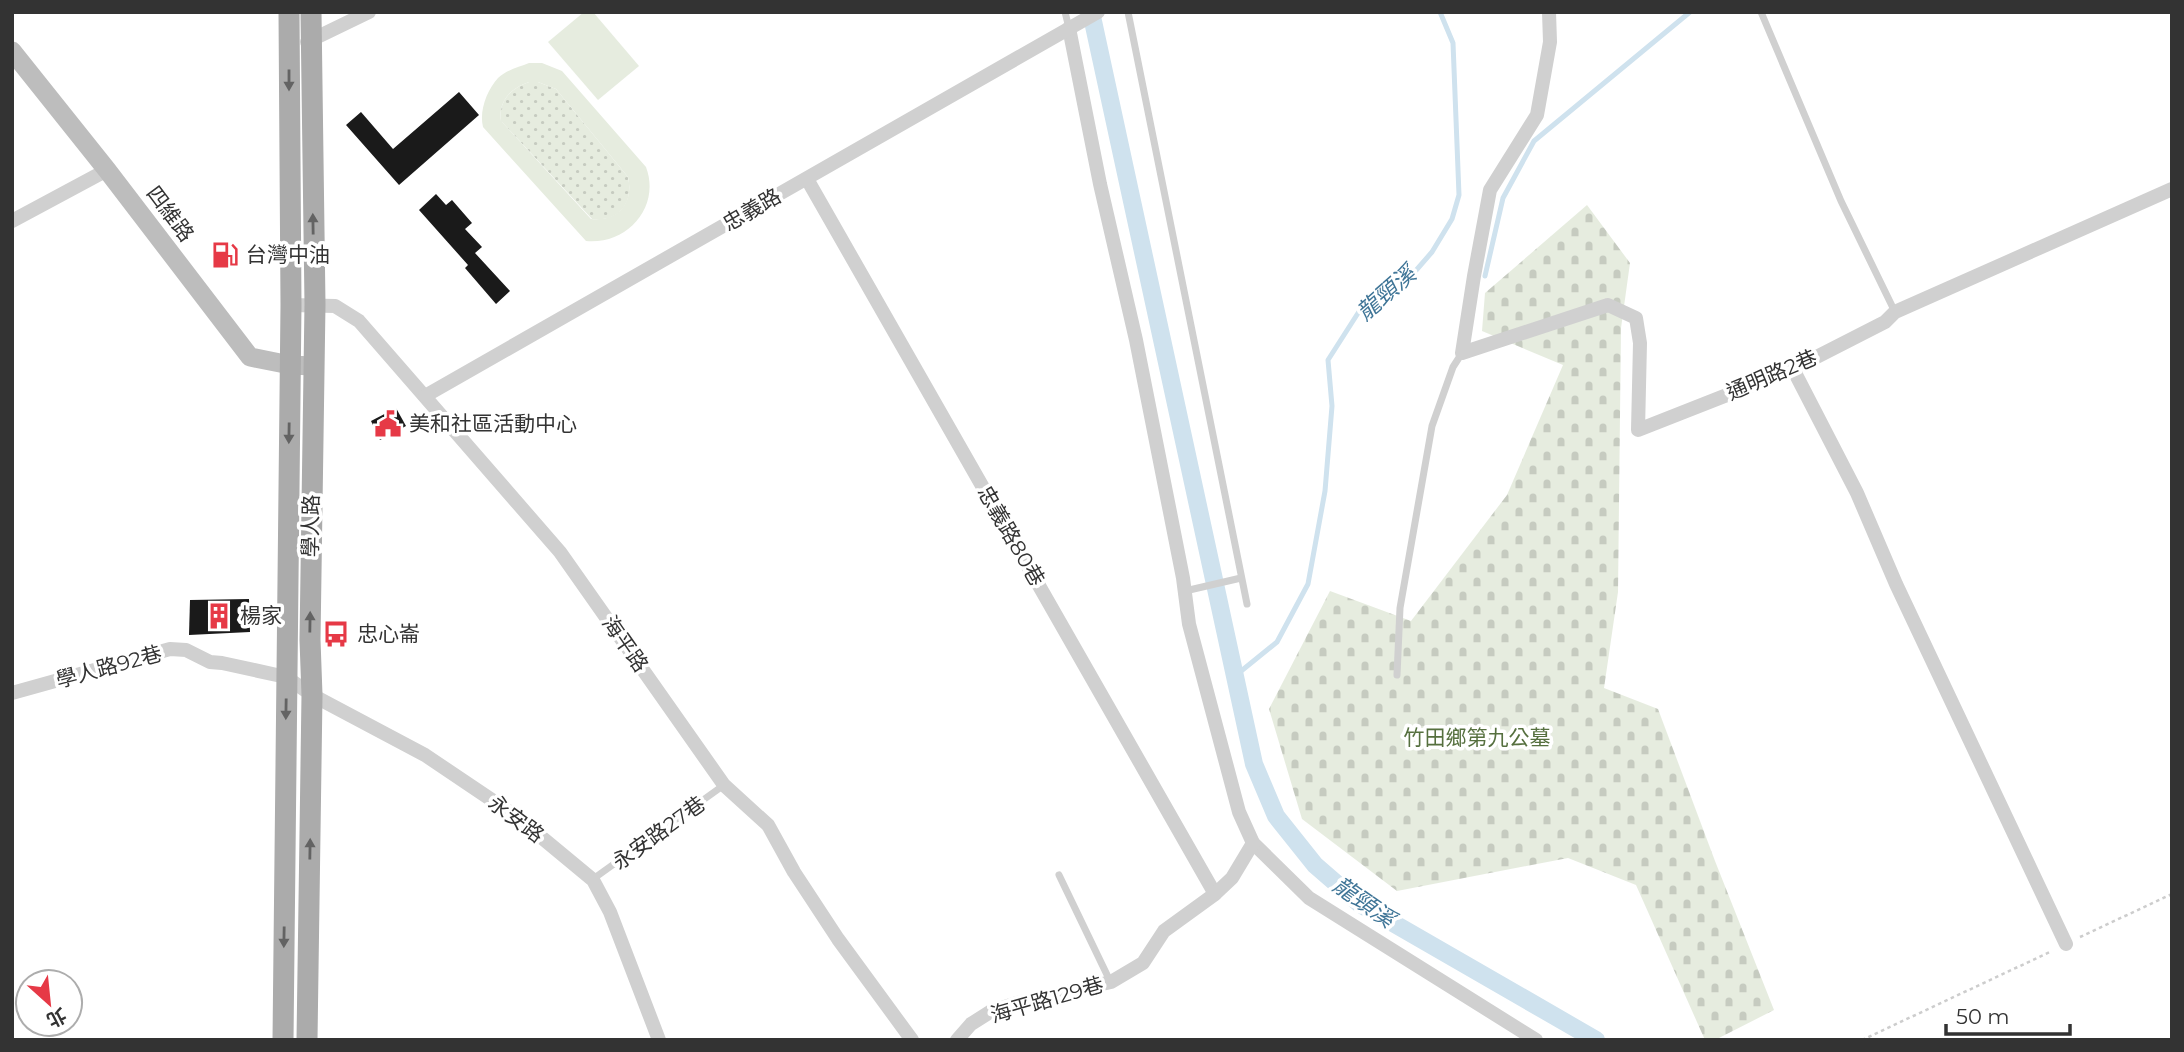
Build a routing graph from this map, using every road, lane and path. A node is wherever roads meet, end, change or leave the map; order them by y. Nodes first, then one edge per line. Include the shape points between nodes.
1 (289, 12) edge
2 (311, 12) edge
3 (369, 12) edge
4 (1065, 12) edge
5 (1098, 12) edge
6 (1128, 12) edge
7 (1549, 12) edge
8 (1761, 12) edge
9 (1073, 26) junction
10 (310, 41) junction
11 (288, 45) junction
12 (12, 51) edge
13 (107, 170) junction
14 (807, 179) junction
15 (2172, 189) edge
16 (12, 222) edge
17 (314, 304) junction
18 (291, 305) junction
19 (1895, 312) junction
20 (1462, 353) junction
21 (290, 365) junction
22 (313, 366) junction
23 (1793, 369) junction
24 (425, 396) junction
25 (1241, 578) junction
26 (1184, 591) junction
27 (1247, 604) dead end
28 (1397, 675) dead end
29 (286, 677) junction
30 (12, 693) edge
31 (313, 695) junction
32 (724, 785) junction
33 (1253, 843) junction
34 (1059, 875) dead end
35 (593, 880) junction
36 (1214, 894) junction
37 (2172, 894) edge
38 (2066, 944) junction
39 (1111, 982) junction
40 (283, 1040) edge
41 (307, 1040) edge
42 (659, 1040) edge
43 (912, 1040) edge
44 (957, 1040) edge
45 (1536, 1040) edge
46 (1862, 1040) edge

1 - 11 main road, 學人路
2 - 10 main road, 學人路
3 - 10 street
4 - 9 lane
5 - 9 street, 忠義路
6 - 25 lane
7 - 20 street via 1550,42 1537,115 1490,190
8 - 19 lane via 1841,201
9 - 14 street, 忠義路
9 - 26 street via 1100,184 1136,340
10 - 11 street
17 -> 10 main road, 學人路
11 -> 18 main road, 學人路
12 - 13 main road, 四維路
13 - 16 street
13 - 21 main road, 四維路 via 250,356
14 - 24 street, 忠義路
14 - 36 street, 忠義路80巷
15 - 19 street, 通明路2巷
17 - 18 street, 海平路
17 - 22 main road, 學人路
17 - 24 street, 海平路 via 335,306 359,321
18 - 21 main road, 學人路
19 - 23 street, 通明路2巷 via 1885,322
20 - 23 street, 通明路2巷 via 1608,305 1636,318 1640,343 1637,429
20 - 28 lane via 1432,426 1400,608
21 - 22 main road, 四維路
21 -> 29 main road, 學人路
31 -> 22 main road, 學人路
23 - 38 street via 1857,493
24 - 32 street, 海平路 via 560,552
25 - 26 lane
25 - 27 lane
26 - 33 street via 1239,812
29 - 30 street, 學人路92巷 via 170,649
29 - 31 street, 永安路
29 -> 40 main road, 學人路
31 - 35 street, 永安路 via 425,755 517,817
41 -> 31 main road, 學人路
32 - 35 lane, 永安路27巷
32 - 43 street, 海平路 via 768,825 838,939
33 - 36 street, 海平路129巷 via 1232,878
33 - 45 street via 1309,898
34 - 39 lane
35 - 42 street, 永安路 via 610,912
36 - 39 street, 海平路129巷 via 1164,931 1143,963
37 - 38 path
38 - 46 path
39 - 44 street, 海平路129巷 via 990,1012

